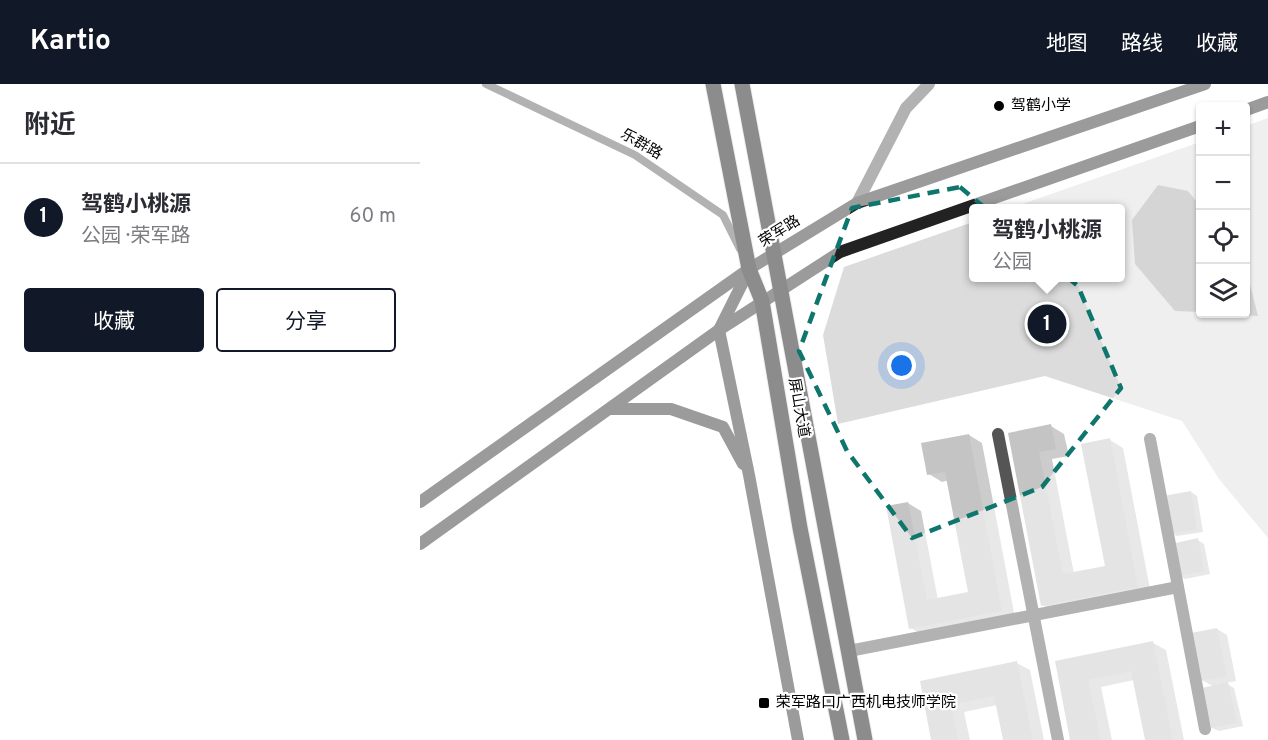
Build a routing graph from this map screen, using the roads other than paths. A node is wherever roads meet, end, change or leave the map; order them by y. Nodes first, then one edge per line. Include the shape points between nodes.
1 (486, 84) edge
2 (713, 84) edge
3 (742, 84) edge
4 (929, 84) edge
5 (1205, 84) edge
6 (1268, 102) edge
7 (1250, 108) edge
8 (1196, 127) edge
9 (856, 203) junction
10 (977, 204) edge
11 (969, 207) edge
12 (773, 255) junction
13 (749, 269) junction
14 (780, 289) junction
15 (762, 300) junction
16 (719, 330) junction
17 (611, 409) junction
18 (998, 434) dead end
19 (1150, 439) dead end
20 (749, 475) junction
21 (420, 502) edge
22 (420, 543) edge
23 (1178, 587) junction
24 (1034, 614) junction
25 (849, 651) junction
26 (1205, 729) dead end
27 (798, 740) edge
28 (842, 740) edge
29 (865, 740) edge
30 (1058, 740) edge

1 - 13 lane, 乐群路 via 635,155 723,215
2 - 13 main road, 屏山大道
3 - 12 main road, 屏山大道
4 - 9 street via 906,108
5 - 9 main road, 荣军路
6 - 7 main road
8 - 10 main road
9 - 12 main road, 荣军路
11 - 14 main road via 840,252
12 - 13 main road, 荣军路
12 - 14 main road, 屏山大道
13 - 15 main road, 屏山大道
13 - 16 main road
13 - 21 main road, 荣军路
14 - 15 main road
14 - 25 main road, 屏山大道
15 - 16 main road
15 - 28 main road, 屏山大道 via 800,528
16 - 17 main road
16 - 20 main road
17 - 20 main road via 671,409 723,427
17 - 22 main road
18 - 24 street
19 - 23 street
20 - 27 main road
23 - 24 street
23 - 26 street
24 - 25 street
24 - 30 street
25 - 29 main road, 屏山大道

